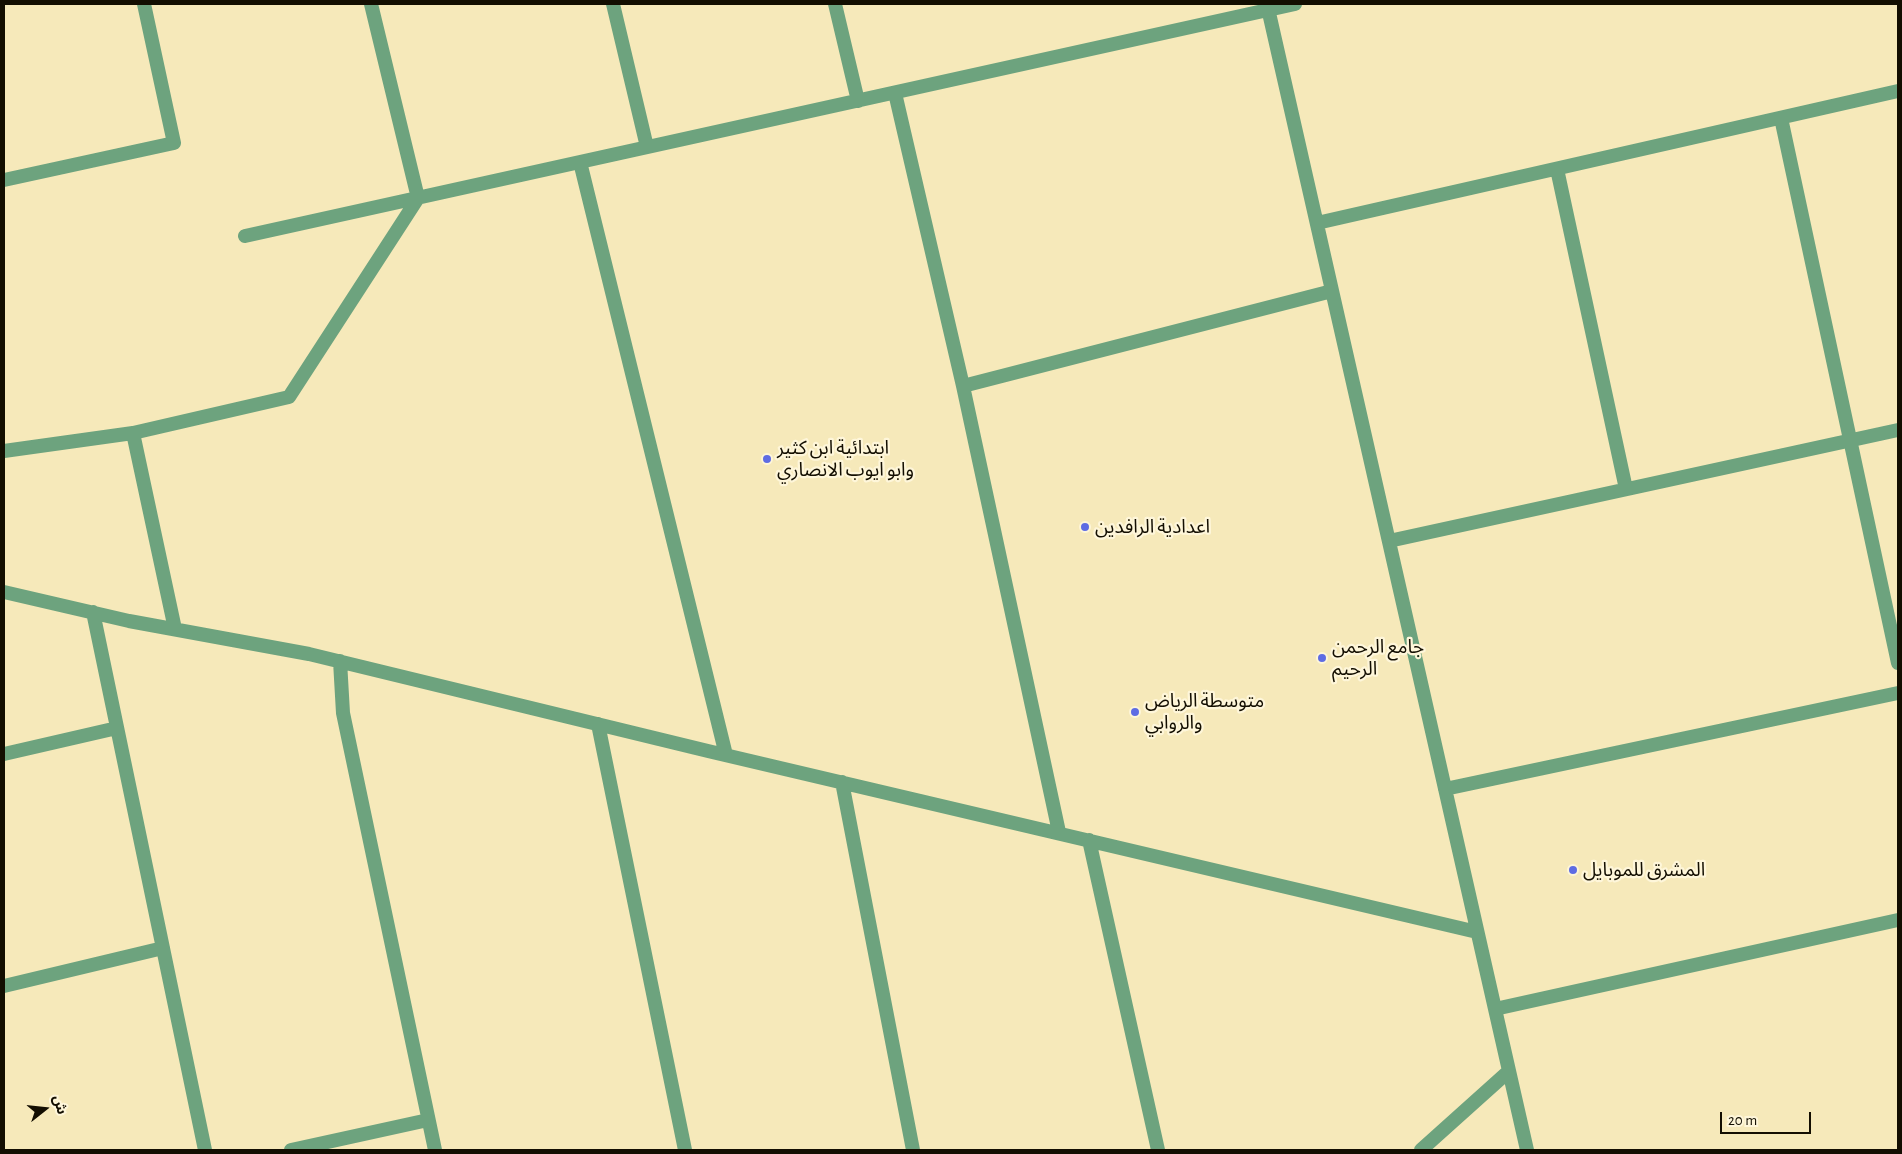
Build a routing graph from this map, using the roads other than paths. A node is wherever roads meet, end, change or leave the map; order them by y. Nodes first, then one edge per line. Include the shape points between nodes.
1 (144, 4) edge
2 (371, 4) edge
3 (613, 4) edge
4 (835, 4) edge
5 (1295, 4) edge
6 (1268, 7) edge
7 (1898, 91) edge
8 (895, 93) junction
9 (858, 101) junction
10 (1781, 118) junction
11 (647, 147) junction
12 (580, 162) junction
13 (1557, 169) junction
14 (4, 180) edge
15 (418, 198) junction
16 (1317, 223) junction
17 (245, 236) dead end
18 (1332, 291) junction
19 (962, 386) junction
20 (1898, 430) edge
21 (133, 433) junction
22 (1850, 440) junction
23 (4, 451) edge
24 (1626, 489) junction
25 (1389, 541) junction
26 (4, 592) edge
27 (93, 612) junction
28 (175, 629) junction
29 (340, 661) junction
30 (1898, 663) edge
31 (1898, 693) edge
32 (598, 724) junction
33 (117, 728) junction
34 (4, 754) edge
35 (726, 755) junction
36 (842, 782) junction
37 (1445, 789) junction
38 (1058, 832) junction
39 (1089, 840) junction
40 (1898, 920) edge
41 (1477, 932) junction
42 (163, 948) junction
43 (4, 986) edge
44 (1495, 1009) junction
45 (1509, 1071) junction
46 (428, 1120) junction
47 (204, 1150) edge
48 (291, 1150) edge
49 (435, 1150) edge
50 (685, 1150) edge
51 (913, 1150) edge
52 (1158, 1150) edge
53 (1421, 1150) edge
54 (1526, 1150) edge

1 - 14 street via 174,143
2 - 15 street
3 - 11 street
4 - 9 street
5 - 6 street
6 - 8 street
6 - 16 street
7 - 10 street
8 - 9 street
8 - 19 street
9 - 11 street
10 - 13 street
10 - 22 street
11 - 12 street
12 - 15 street
12 - 35 street
13 - 16 street
13 - 24 street
15 - 17 street
15 - 21 street via 289,397
16 - 18 street
18 - 19 street
18 - 25 street
19 - 38 street
20 - 22 street
21 - 23 street
21 - 28 street
22 - 24 street
22 - 30 street
24 - 25 street
25 - 37 street
26 - 27 street
27 - 28 street
27 - 33 street
28 - 29 street
29 - 32 street
29 - 46 street via 343,714
31 - 37 street
32 - 35 street
32 - 50 street
33 - 34 street
33 - 42 street
35 - 36 street
36 - 38 street
36 - 51 street
37 - 41 street
38 - 39 street
39 - 41 street
39 - 52 street
40 - 44 street
41 - 44 street
42 - 43 street
42 - 47 street
44 - 45 street
45 - 53 street
45 - 54 street
46 - 48 street
46 - 49 street

